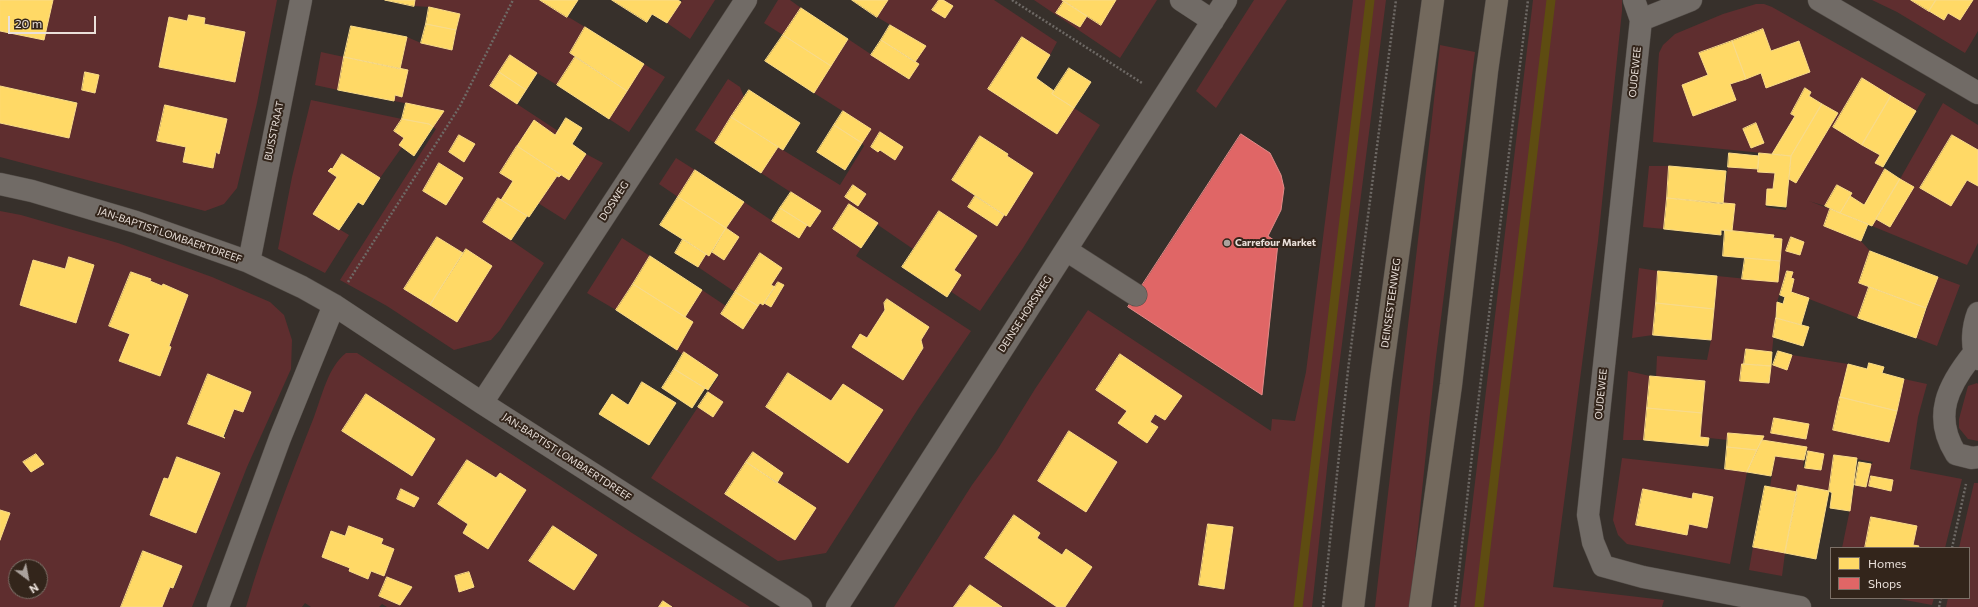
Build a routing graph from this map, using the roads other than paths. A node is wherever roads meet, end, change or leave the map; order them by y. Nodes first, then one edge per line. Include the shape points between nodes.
1 (301, 0) edge
2 (746, 0) edge
3 (1181, 0) edge
4 (1226, 0) edge
5 (1433, 0) edge
6 (1497, 0) edge
7 (1691, 0) edge
8 (1819, 0) edge
9 (1638, 10) edge
10 (1213, 21) junction
11 (1978, 93) edge
12 (0, 184) edge
13 (1066, 250) junction
14 (249, 262) junction
15 (1136, 295) dead end
16 (334, 305) junction
17 (1978, 313) edge
18 (1976, 356) edge
19 (482, 403) junction
20 (1975, 458) edge
21 (218, 607) edge
22 (801, 607) edge
23 (838, 607) edge
24 (1353, 607) edge
25 (1420, 607) edge
26 (1800, 607) edge

1 - 14 street, BUISSTRAAT
2 - 19 street, DOSWEG
3 - 10 street
4 - 10 street, DEINSE HORSWEG
5 - 24 highway, DEINSESTEENWEG via 1380,379
6 - 25 highway via 1450,393
7 - 9 street, OUDEWEE
8 - 11 street
9 - 26 street, OUDEWEE via 1588,514 1594,542 1603,566 1643,577
10 - 13 street, DEINSE HORSWEG
12 - 14 street, JAN-BAPTIST LOMBAERTDREEF via 136,222
13 - 15 street
13 - 23 street, DEINSE HORSWEG
14 - 16 street, JAN-BAPTIST LOMBAERTDREEF
16 - 19 street, JAN-BAPTIST LOMBAERTDREEF
16 - 21 street via 280,438
17 - 18 street via 1974,323
18 - 20 street via 1959,371 1948,392 1944,421 1947,440 1956,454
19 - 22 street, JAN-BAPTIST LOMBAERTDREEF

